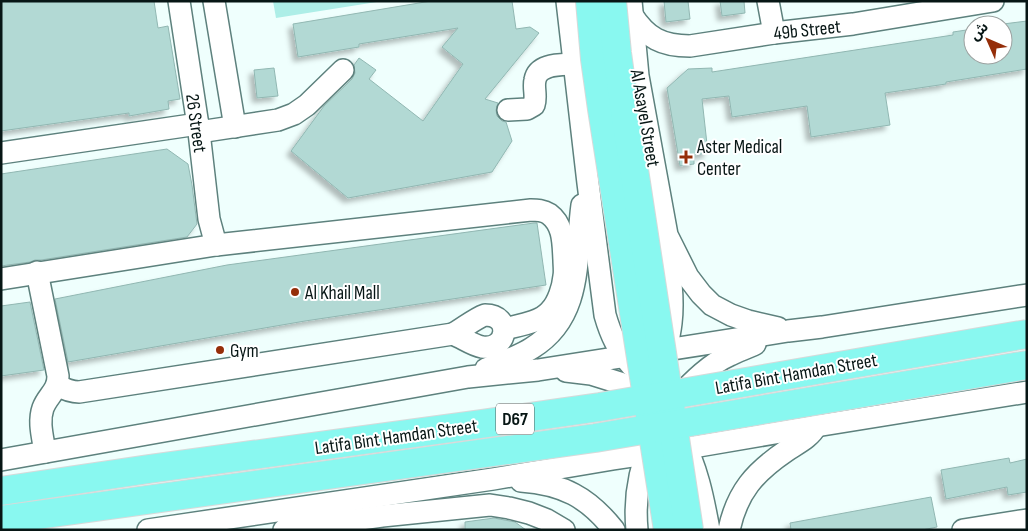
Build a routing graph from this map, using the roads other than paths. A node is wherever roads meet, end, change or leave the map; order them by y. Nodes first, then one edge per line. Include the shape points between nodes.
1 (179, 1) edge
2 (214, 1) edge
3 (567, 1) edge
4 (590, 1) edge
5 (768, 1) edge
6 (988, 2) edge
7 (625, 6) edge
8 (774, 33) junction
9 (574, 64) junction
10 (343, 70) dead end
11 (508, 110) dead end
12 (235, 126) junction
13 (198, 128) junction
14 (1, 153) edge
15 (588, 183) junction
16 (667, 235) junction
17 (216, 245) junction
18 (37, 272) junction
19 (1, 279) edge
20 (1027, 295) edge
21 (788, 331) junction
22 (1027, 334) edge
23 (666, 350) junction
24 (623, 356) junction
25 (1027, 365) edge
26 (538, 370) junction
27 (468, 377) junction
28 (57, 385) junction
29 (649, 390) junction
30 (1027, 392) edge
31 (670, 407) junction
32 (816, 426) junction
33 (687, 448) junction
34 (45, 452) junction
35 (646, 454) junction
36 (1, 460) edge
37 (493, 479) junction
38 (1, 490) edge
39 (259, 513) junction
40 (1, 520) edge
41 (1027, 520) edge
42 (383, 523) edge
43 (286, 529) edge
44 (148, 530) edge
45 (564, 530) edge
46 (614, 530) edge
47 (637, 530) edge
48 (668, 530) edge
49 (689, 530) edge
50 (709, 530) edge
51 (729, 530) edge
52 (963, 530) edge

1 - 13 street, 26 Street
2 - 12 street
3 - 9 street
4 - 48 main road, bridge via 602,109
5 - 8 street
6 - 8 street, 49b Street
7 - 8 street, 49b Street via 650,36 676,46
7 - 16 street, Al Asayel Street
7 - 49 main road, bridge via 617,54
9 - 11 street via 543,69 535,80 534,104 528,109
9 - 15 street
10 - 12 street via 294,114 278,120
12 - 13 street
13 - 14 street
13 - 17 street, 26 Street via 209,218
15 - 24 street via 605,315
15 - 27 street via 582,201 574,285 560,322 532,349
16 - 21 street via 688,277 712,304 730,315
16 - 23 street via 672,308
17 - 18 street
17 - 28 street via 541,210 556,221 562,239 564,276 555,305 549,312 534,321 504,329 496,316 485,315 453,334 79,392
18 - 19 street
18 - 28 street via 58,376
20 - 21 street
21 - 23 street
21 - 31 street via 728,355 691,383
22 - 38 main road, Latifa Bint Hamdan Street / D67, bridge via 600,407
23 - 24 street
23 - 29 street
24 - 26 street
24 - 29 street
25 - 40 main road, Latifa Bint Hamdan Street / D67, bridge via 595,438
26 - 27 street
26 - 29 street via 591,374
27 - 34 street
28 - 34 street via 41,414
29 - 31 street
29 - 37 street via 634,413 608,439 568,457 508,469
30 - 32 street
31 - 32 street via 699,408 748,419
31 - 33 street
31 - 35 street
32 - 33 street
32 - 51 street via 808,436 771,461 747,486 736,505
33 - 35 street
33 - 50 street via 700,483
34 - 36 street
35 - 37 street
35 - 47 street via 637,492
37 - 39 street
37 - 46 street via 534,482 566,490 592,506
39 - 43 street
39 - 44 street
41 - 52 street
42 - 43 street
42 - 45 street via 490,505 529,513

